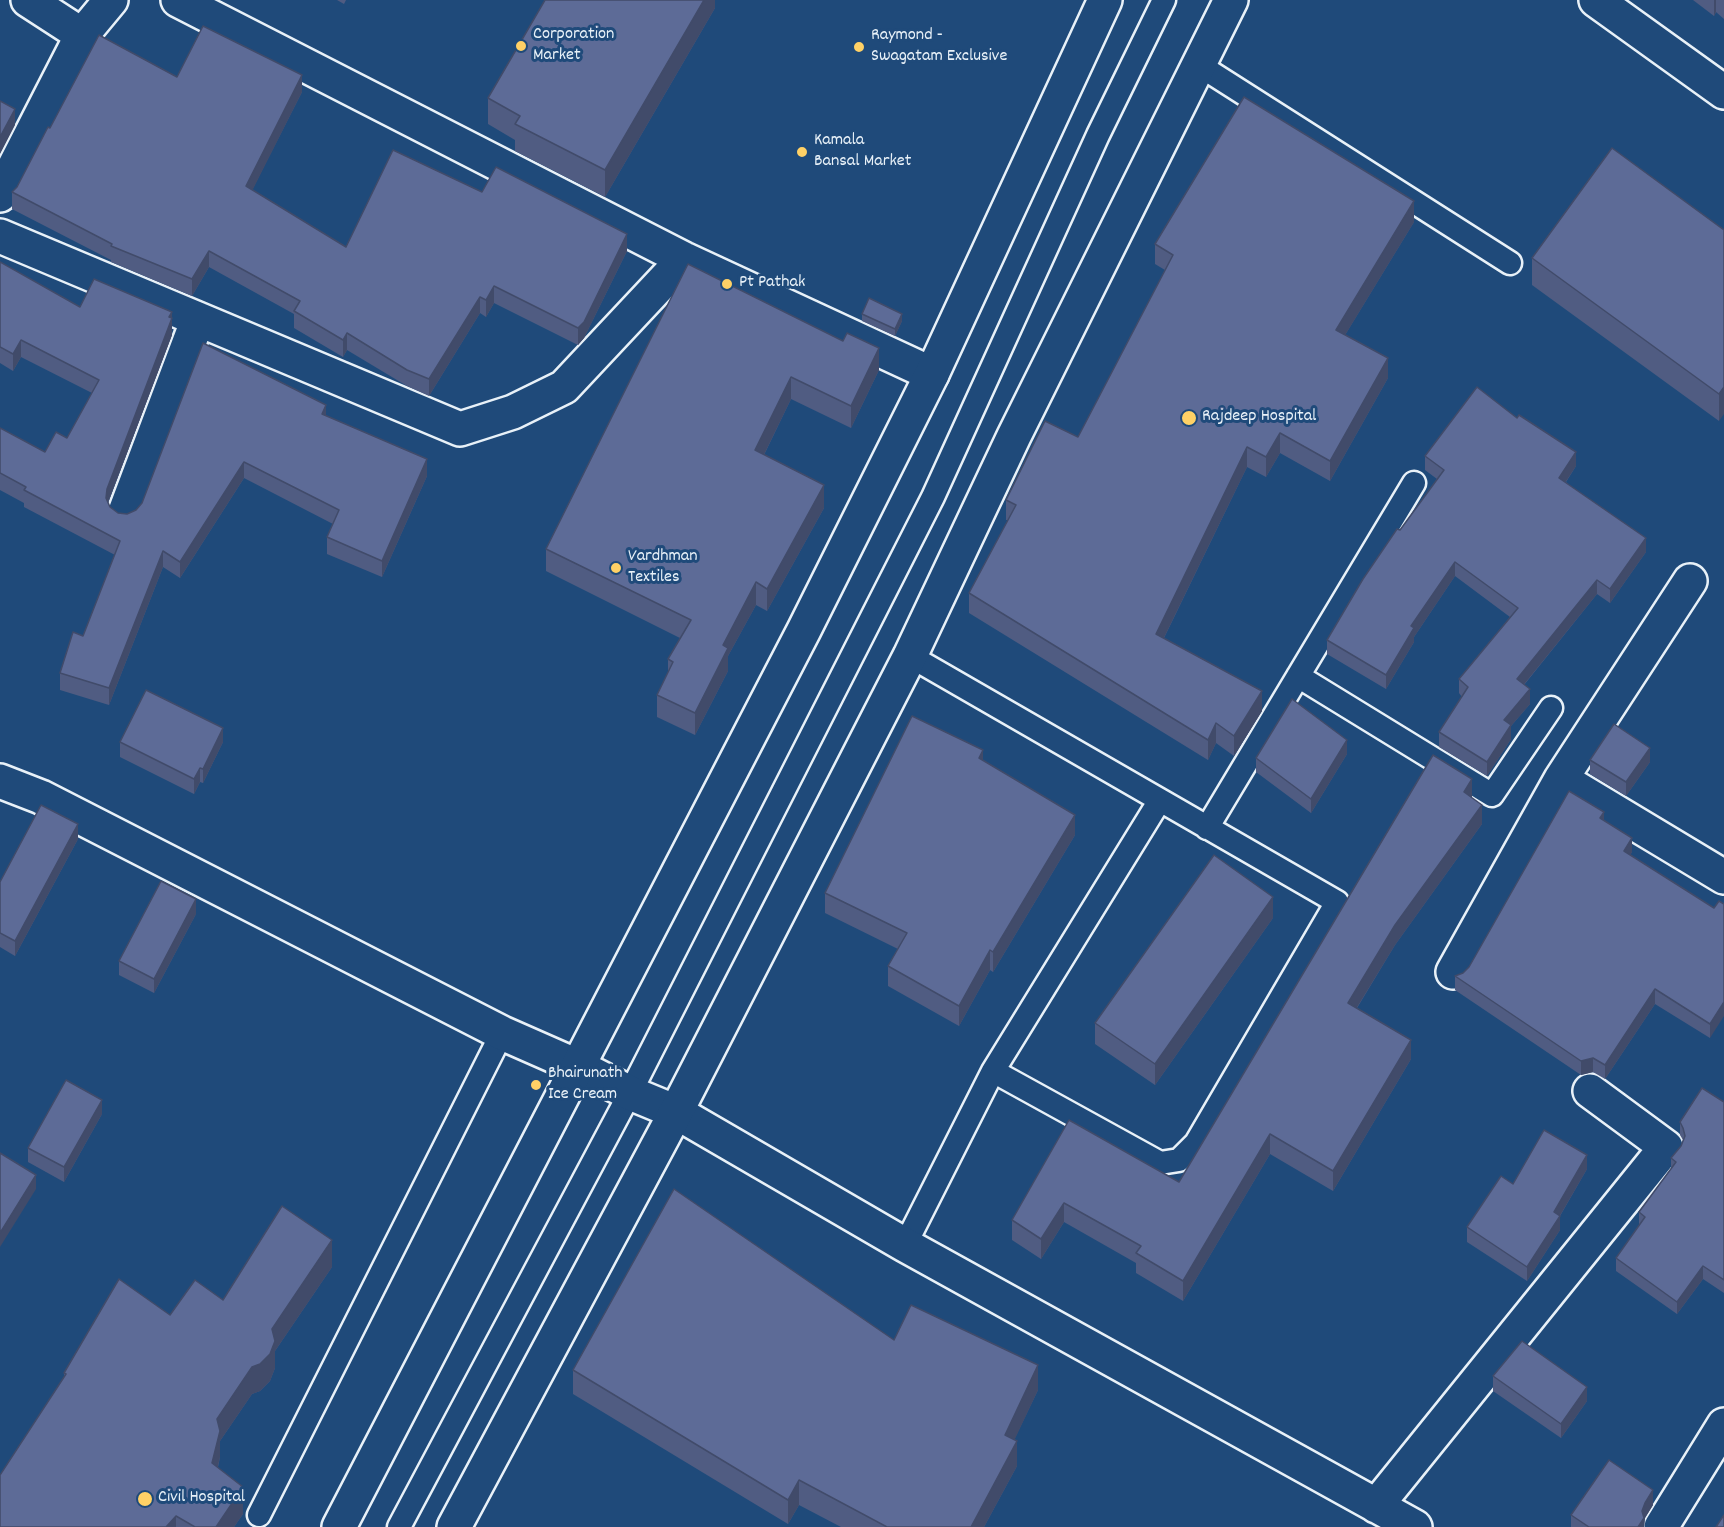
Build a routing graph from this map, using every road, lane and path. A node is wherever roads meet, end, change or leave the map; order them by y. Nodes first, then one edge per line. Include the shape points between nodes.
1 (28, 0) edge
2 (111, 0) edge
3 (178, 0) edge
4 (1105, 0) edge
5 (1164, 0) edge
6 (1232, 0) edge
7 (1596, 0) edge
8 (82, 35) junction
9 (1199, 65) junction
10 (1724, 92) edge
11 (0, 195) edge
12 (0, 236) edge
13 (684, 260) junction
14 (1510, 263) dead end
15 (198, 319) junction
16 (932, 374) junction
17 (1414, 483) dead end
18 (125, 512) edge
19 (1690, 581) dead end
20 (910, 656) junction
21 (1298, 676) junction
22 (1551, 708) dead end
23 (1560, 779) junction
24 (0, 781) edge
25 (1160, 800) junction
26 (1207, 828) junction
27 (1724, 878) edge
28 (1453, 972) dead end
29 (502, 1034) junction
30 (577, 1066) junction
31 (993, 1071) junction
32 (1590, 1091) dead end
33 (630, 1093) junction
34 (676, 1112) junction
35 (905, 1245) junction
36 (1724, 1425) edge
37 (1376, 1506) junction
38 (259, 1515) dead end
39 (339, 1527) edge
40 (399, 1527) edge
41 (454, 1527) edge
42 (1415, 1527) edge
43 (1661, 1527) edge

1 - 8 street
2 - 8 street
3 - 13 street
4 - 16 street
5 - 33 lane via 933,497
6 - 9 street
7 - 10 street
8 - 11 street
9 - 14 lane
9 - 20 street via 1014,436
12 - 15 street
13 - 15 street via 564,387 513,412 460,429
13 - 16 street
15 - 18 street
16 - 30 street
17 - 21 lane
19 - 23 street
20 - 25 lane
20 - 34 street
21 - 22 lane via 1492,795
21 - 26 lane
23 - 27 street
23 - 28 street
24 - 29 street via 41,797
25 - 26 lane
25 - 31 lane
26 - 31 lane via 1337,902 1196,1143 1179,1160 1160,1163
29 - 30 street
29 - 38 lane
30 - 33 street
30 - 39 street
31 - 35 lane
32 - 37 street via 1666,1147
33 - 34 street
33 - 40 lane
34 - 35 street
34 - 41 street
35 - 37 street
36 - 43 street
37 - 42 street

